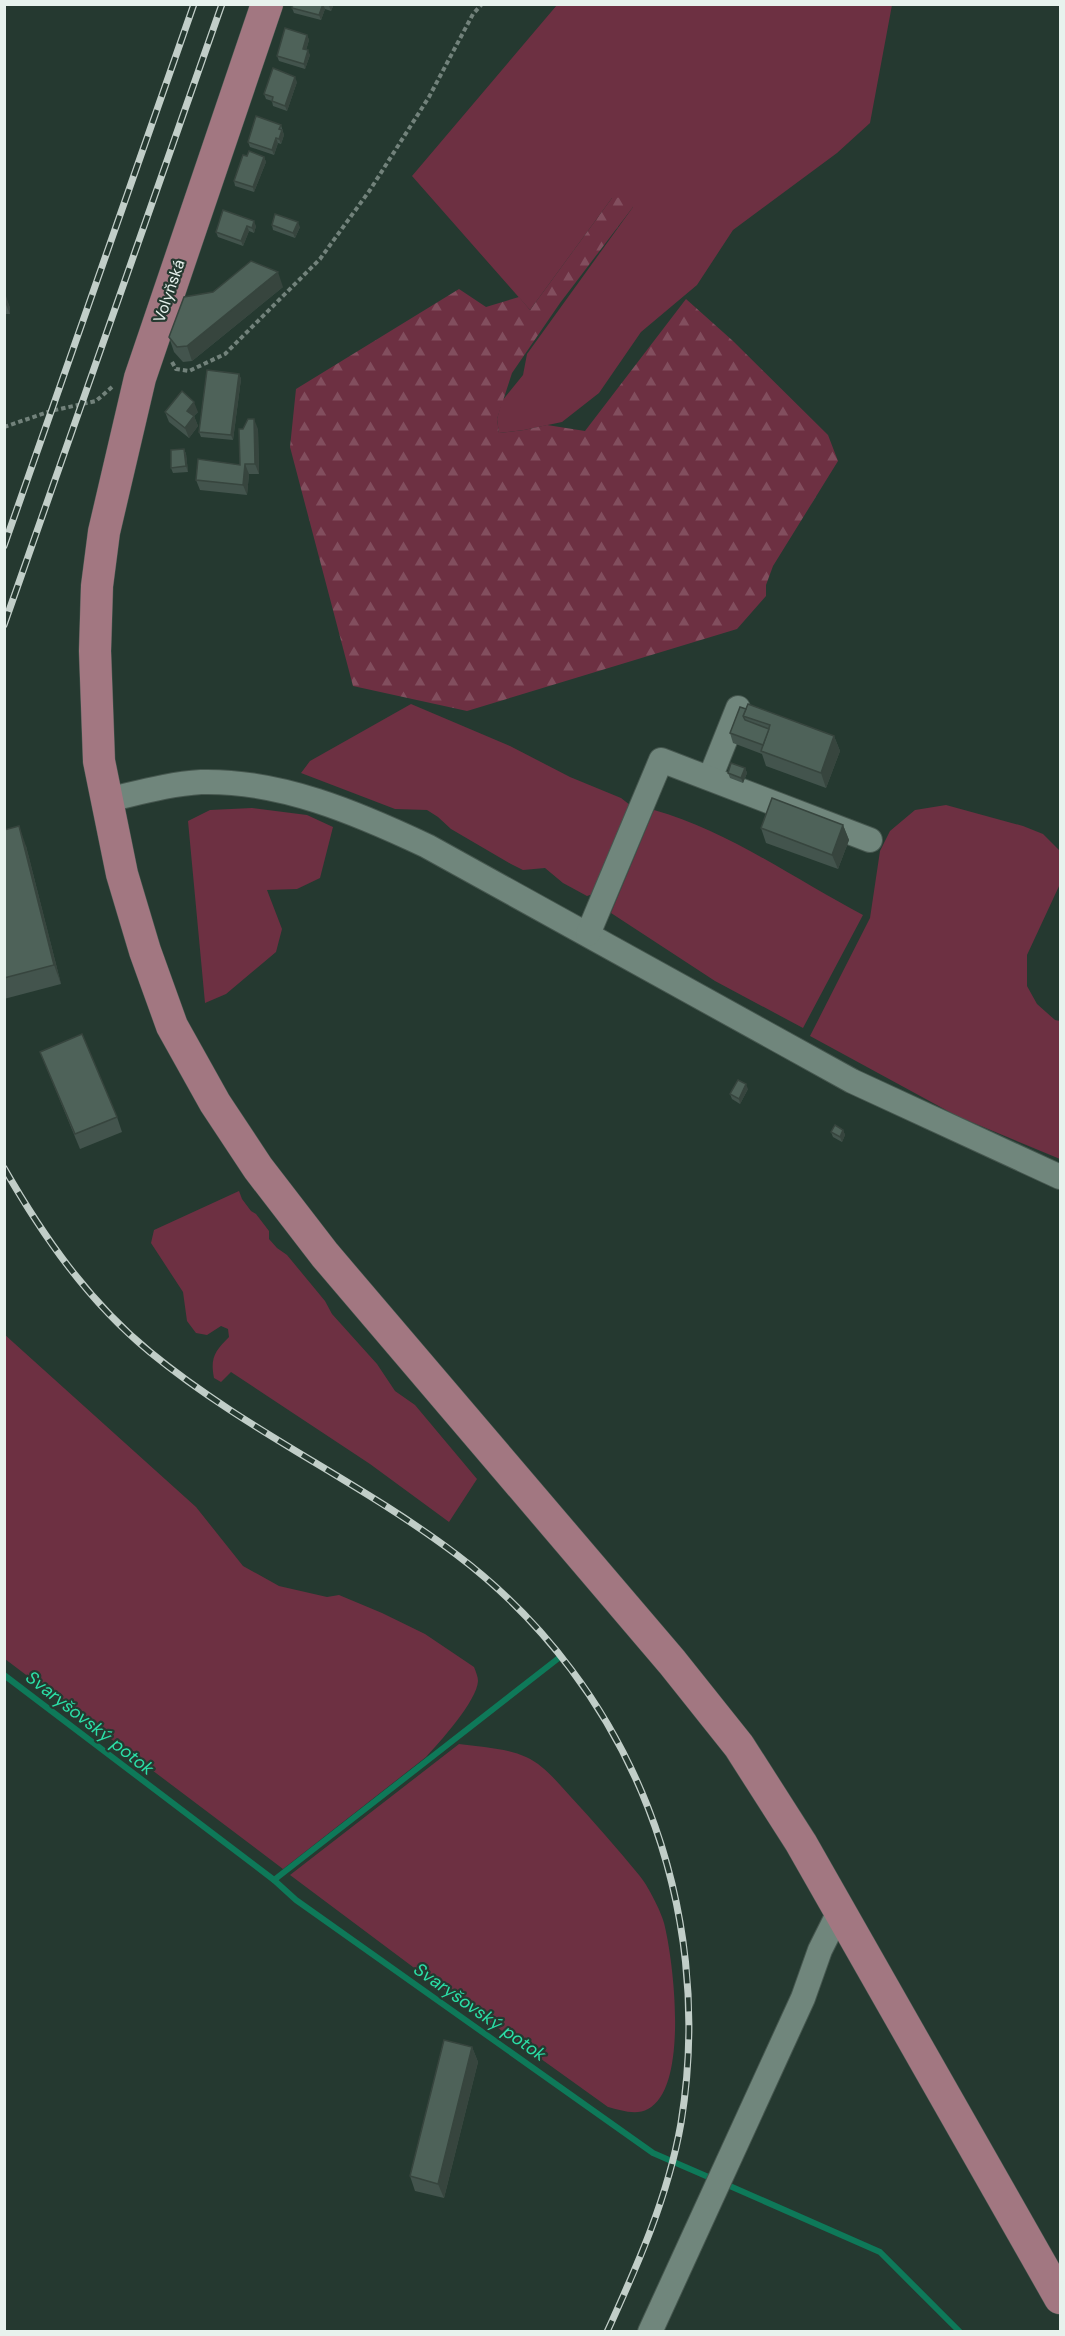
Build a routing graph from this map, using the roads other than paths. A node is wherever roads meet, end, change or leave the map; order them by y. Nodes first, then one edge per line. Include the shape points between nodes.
1 (267, 4) edge
2 (738, 708) edge
3 (710, 778) junction
4 (107, 800) junction
5 (870, 840) dead end
6 (588, 934) junction
7 (1060, 1177) edge
8 (840, 1911) junction
9 (1060, 2298) edge
10 (650, 2331) edge

1 - 4 main road, Volyňská via 140,378 104,532 95,651 99,762
2 - 3 street
3 - 5 street
3 - 6 street via 662,760
4 - 6 street via 201,782 272,789 321,802 427,846
4 - 8 main road, Volyňská via 122,874 145,951 172,1026 215,1103 258,1168 325,1255 739,1746
6 - 7 street via 852,1081
8 - 9 main road, Volyňská
8 - 10 street

